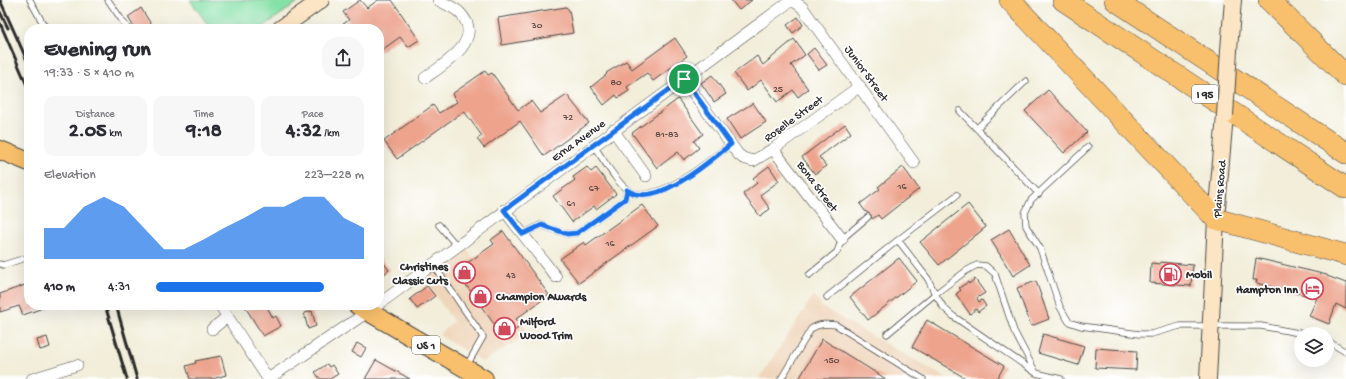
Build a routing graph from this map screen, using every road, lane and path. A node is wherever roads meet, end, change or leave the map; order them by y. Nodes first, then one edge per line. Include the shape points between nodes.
1 (30, 0) edge
2 (108, 0) edge
3 (321, 0) edge
4 (438, 0) edge
5 (1010, 0) edge
6 (1064, 0) edge
7 (1115, 0) edge
8 (1233, 0) edge
9 (1269, 0) edge
10 (795, 2) joint
11 (43, 24) edge
12 (125, 24) edge
13 (287, 24) edge
14 (1346, 76) edge
15 (425, 78) dead end
16 (684, 79) junction
17 (1026, 81) dead end
18 (860, 86) junction
19 (960, 111) dead end
20 (977, 128) junction
21 (613, 130) junction
22 (731, 144) junction
23 (593, 145) junction
24 (1088, 147) dead end
25 (773, 149) junction
26 (0, 150) edge
27 (1346, 154) edge
28 (24, 160) edge
29 (914, 163) dead end
30 (646, 176) dead end
31 (1346, 188) edge
32 (627, 190) junction
33 (1039, 194) junction
34 (957, 195) dead end
35 (504, 210) junction
36 (868, 217) dead end
37 (1216, 219) junction
38 (439, 225) dead end
39 (523, 234) junction
40 (842, 239) junction
41 (898, 240) junction
42 (456, 246) junction
43 (1346, 255) edge
44 (24, 259) edge
45 (0, 264) edge
46 (432, 264) junction
47 (809, 275) dead end
48 (556, 277) dead end
49 (935, 294) junction
50 (384, 297) edge
51 (827, 297) dead end
52 (223, 310) edge
53 (364, 310) edge
54 (376, 310) edge
55 (227, 317) junction
56 (1212, 327) junction
57 (212, 329) dead end
58 (1294, 332) edge
59 (887, 334) dead end
60 (1334, 345) edge
61 (1346, 352) edge
62 (77, 365) dead end
63 (1036, 373) junction
64 (474, 375) edge
65 (32, 379) edge
66 (268, 379) edge
67 (781, 379) edge
68 (923, 379) edge
69 (1061, 379) edge
70 (1208, 379) edge

1 - 11 lane
2 - 12 lane
3 - 13 main road
4 - 15 street via 460,13 466,25 467,37 456,56
5 - 37 highway
6 - 31 highway, I 95
7 - 27 highway, I 95
8 - 37 main road, Plains Road, bridge
9 - 14 highway
10 - 16 street, Erna Avenue via 784,5
10 - 18 street, Junior Street via 802,7
16 - 21 street, Erna Avenue
16 - 22 street
17 - 20 lane
18 - 25 street, Roselle Street
18 - 29 street, Junior Street
19 - 20 lane
20 - 33 lane
21 - 23 street, Erna Avenue
21 - 30 street
22 - 25 street, Roselle Street via 743,158 753,161
22 - 32 lane via 676,185 645,194
23 - 32 lane
23 - 35 street, Erna Avenue
24 - 33 lane
25 - 40 street, Bona Street
26 - 28 main road
32 - 39 lane via 625,199 577,233 567,234 542,225
33 - 56 lane via 1028,205 1025,221 1040,248 1060,306 1069,322 1140,334 1151,334 1180,326
34 - 41 lane
35 - 39 street
35 - 42 street, Erna Avenue
36 - 40 lane
37 - 43 highway
37 - 56 main road, Plains Road
38 - 42 lane
39 - 48 street
40 - 47 lane via 837,252
41 - 49 lane via 928,279
41 - 51 lane
42 - 46 street, Erna Avenue
44 - 45 lane
46 - 50 street, Erna Avenue
46 - 64 lane via 483,337
49 - 59 lane
49 - 63 lane via 953,316
49 - 63 lane via 966,271 977,265 986,266 995,274 1014,331
52 - 55 street
53 - 66 street, Erna Avenue
54 - 64 main road, US 1
55 - 57 street
55 - 66 street
56 - 58 lane via 1261,326
56 - 70 main road, Plains Road
60 - 61 lane
62 - 65 street
63 - 69 lane
67 - 68 lane via 811,329 816,325 826,324 836,325

